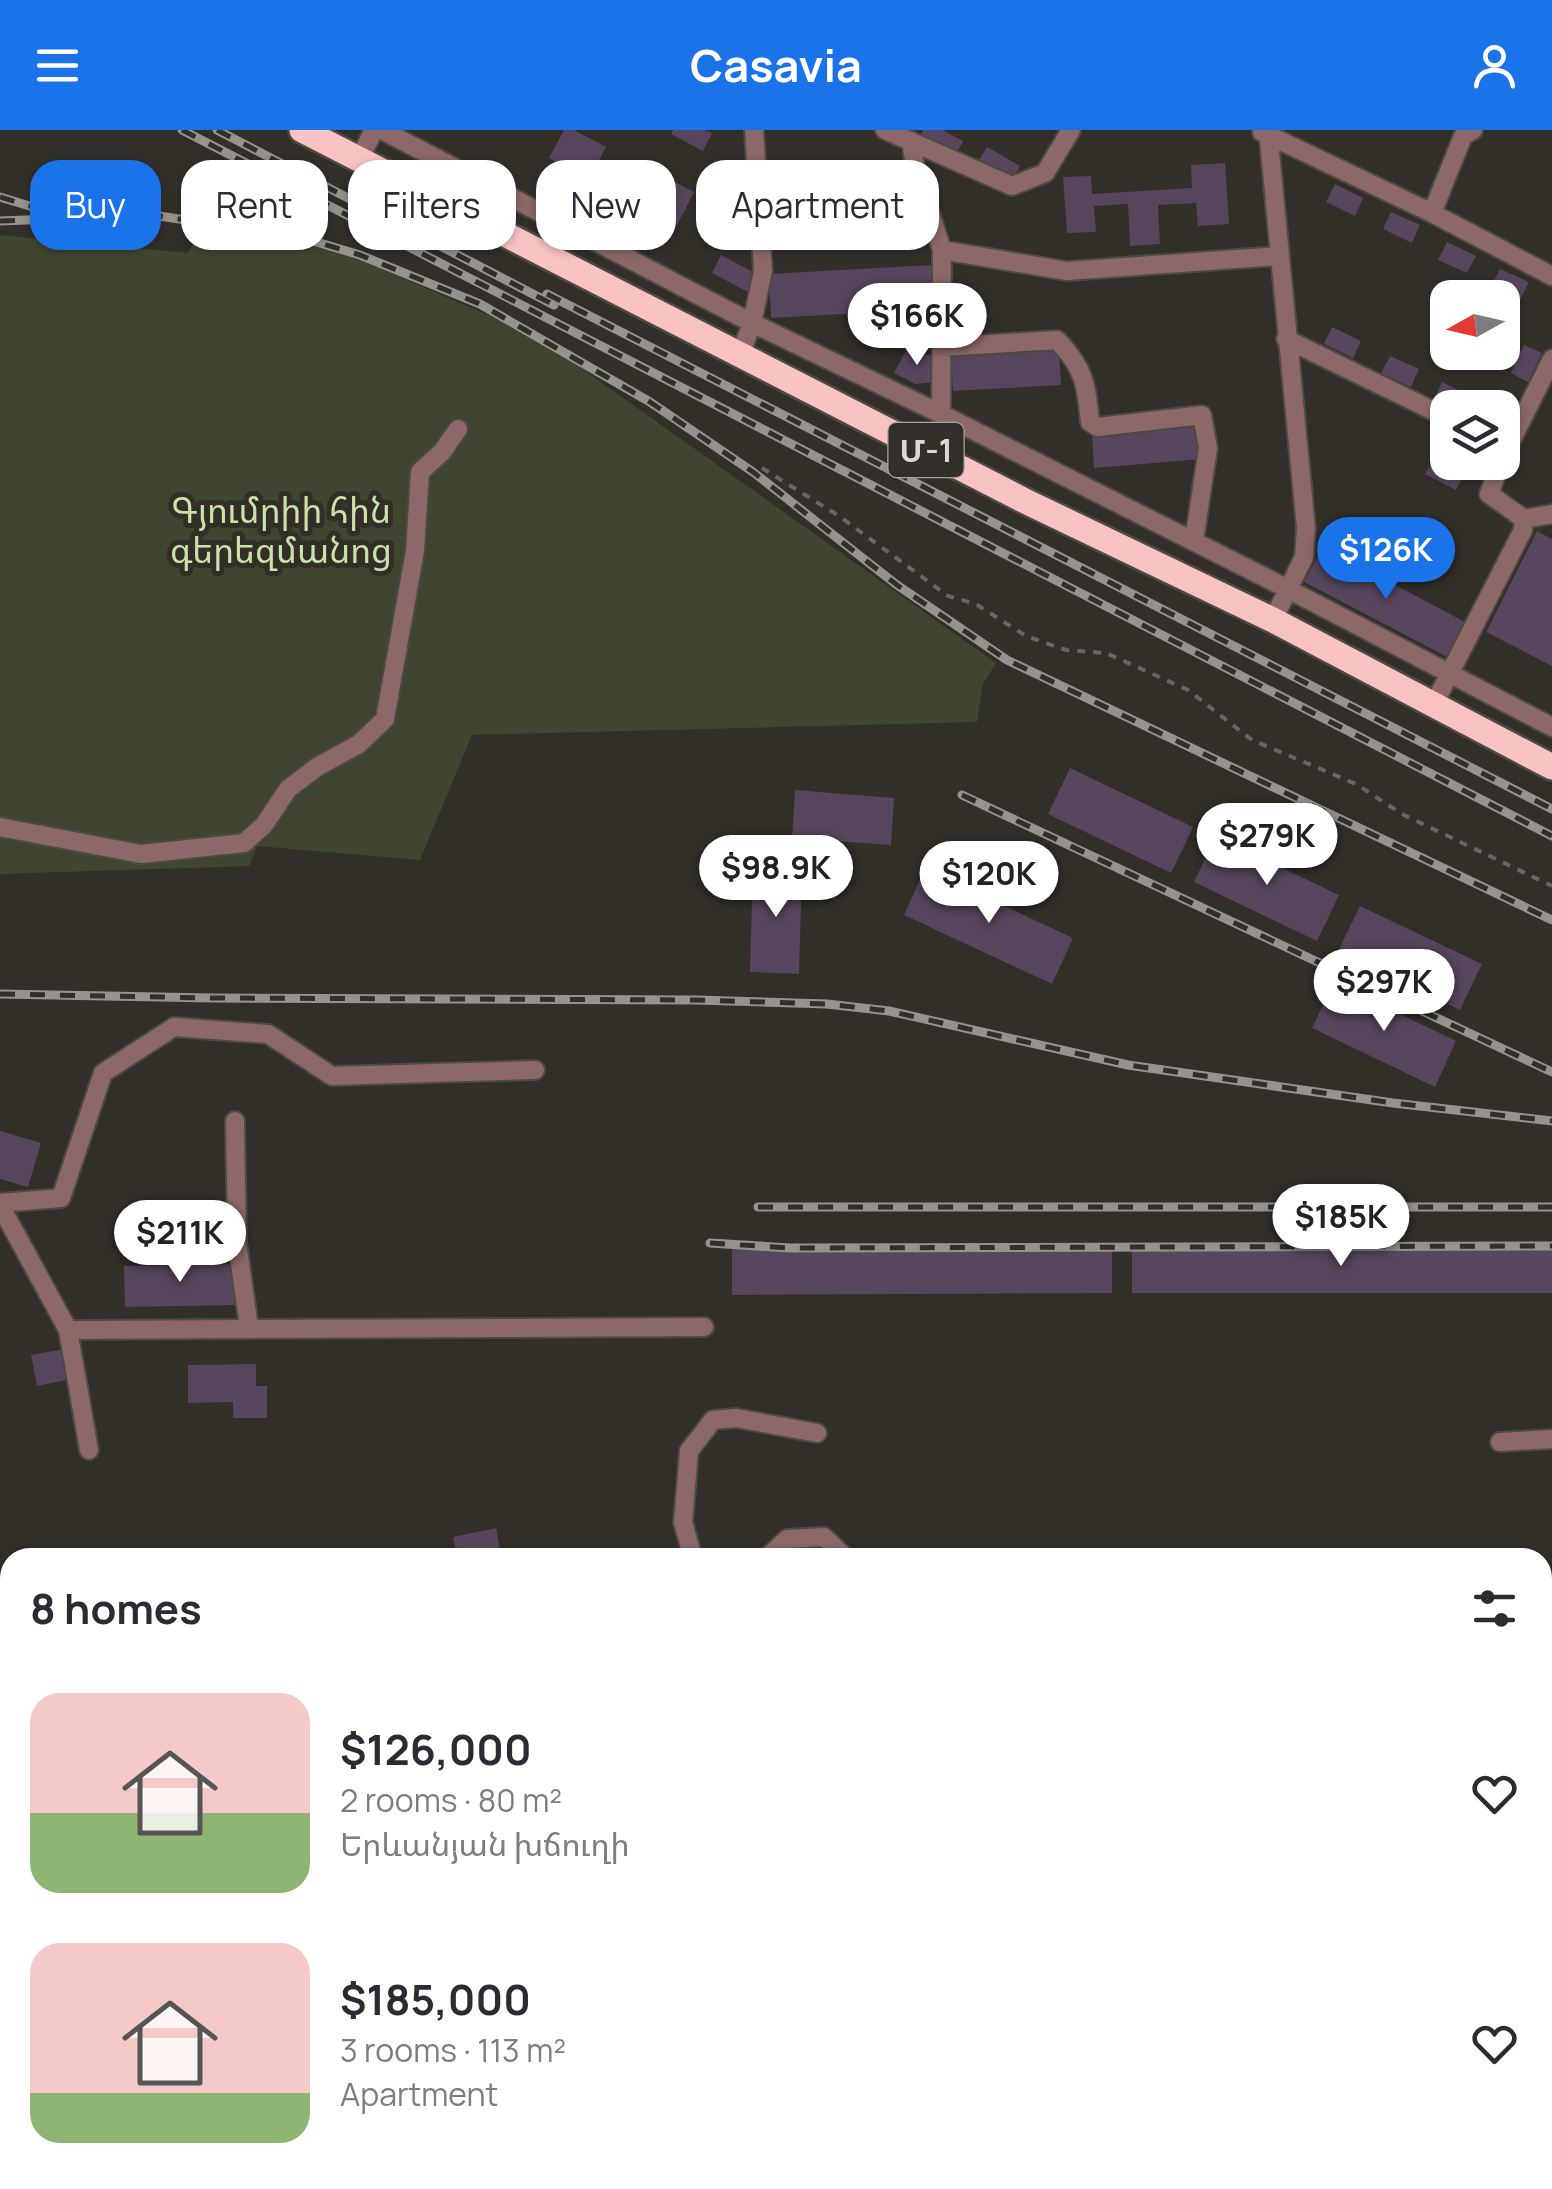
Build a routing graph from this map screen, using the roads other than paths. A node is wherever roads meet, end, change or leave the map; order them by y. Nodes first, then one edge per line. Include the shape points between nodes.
1 (302, 130) edge
2 (378, 130) edge
3 (754, 130) edge
4 (886, 130) edge
5 (1071, 130) edge
6 (1473, 130) edge
7 (1265, 132) edge
8 (911, 141) junction
9 (359, 159) junction
10 (1432, 213) junction
11 (942, 250) junction
12 (1280, 256) junction
13 (1552, 276) edge
14 (752, 322) junction
15 (1286, 339) junction
16 (942, 347) junction
17 (740, 355) junction
18 (1552, 359) edge
19 (1430, 409) edge
20 (941, 414) junction
21 (1520, 421) edge
22 (458, 429) dead end
23 (1494, 480) edge
24 (1552, 514) edge
25 (1524, 519) junction
26 (1194, 541) junction
27 (1286, 588) junction
28 (1273, 620) junction
29 (1450, 674) junction
30 (1434, 704) junction
31 (1552, 726) edge
32 (1552, 767) edge
33 (0, 827) edge
34 (535, 1070) dead end
35 (235, 1121) dead end
36 (0, 1204) edge
37 (249, 1327) junction
38 (704, 1327) dead end
39 (68, 1330) junction
40 (817, 1433) dead end
41 (1552, 1439) edge
42 (1500, 1442) dead end
43 (88, 1450) dead end
44 (690, 1548) edge
45 (778, 1548) edge
46 (836, 1548) edge

1 - 9 highway, Մ-1
2 - 9 street
2 - 14 street
3 - 14 street via 763,272
4 - 8 street
5 - 8 street via 1045,172 1012,186
6 - 10 street via 1463,136
7 - 10 street
7 - 12 street
8 - 11 street
9 - 17 highway, Մ-1
10 - 13 street
11 - 12 street via 1067,270
11 - 16 street
12 - 15 street
14 - 17 street
14 - 20 street
15 - 19 street
15 - 27 street via 1306,528 1304,557
16 - 20 street
16 - 26 street via 1057,340 1078,361 1090,422 1098,427 1202,416 1208,448
17 - 28 highway, Մ-1
18 - 21 street
20 - 26 street
22 - 33 street via 420,472 414,551 385,719 359,744 288,789 244,843 140,854
23 - 25 street via 1489,494
24 - 25 street
25 - 29 street
26 - 27 street
27 - 28 street
27 - 29 street
28 - 30 highway, Մ-1
29 - 30 street
29 - 31 street
30 - 32 highway, Մ-1
34 - 36 street via 332,1076 268,1034 174,1026 102,1073 61,1198
35 - 37 street via 237,1242
36 - 39 street
37 - 38 street
37 - 39 street
39 - 43 street
40 - 44 street via 713,1420 689,1451 683,1522
41 - 42 street
45 - 46 street via 787,1539 824,1537

